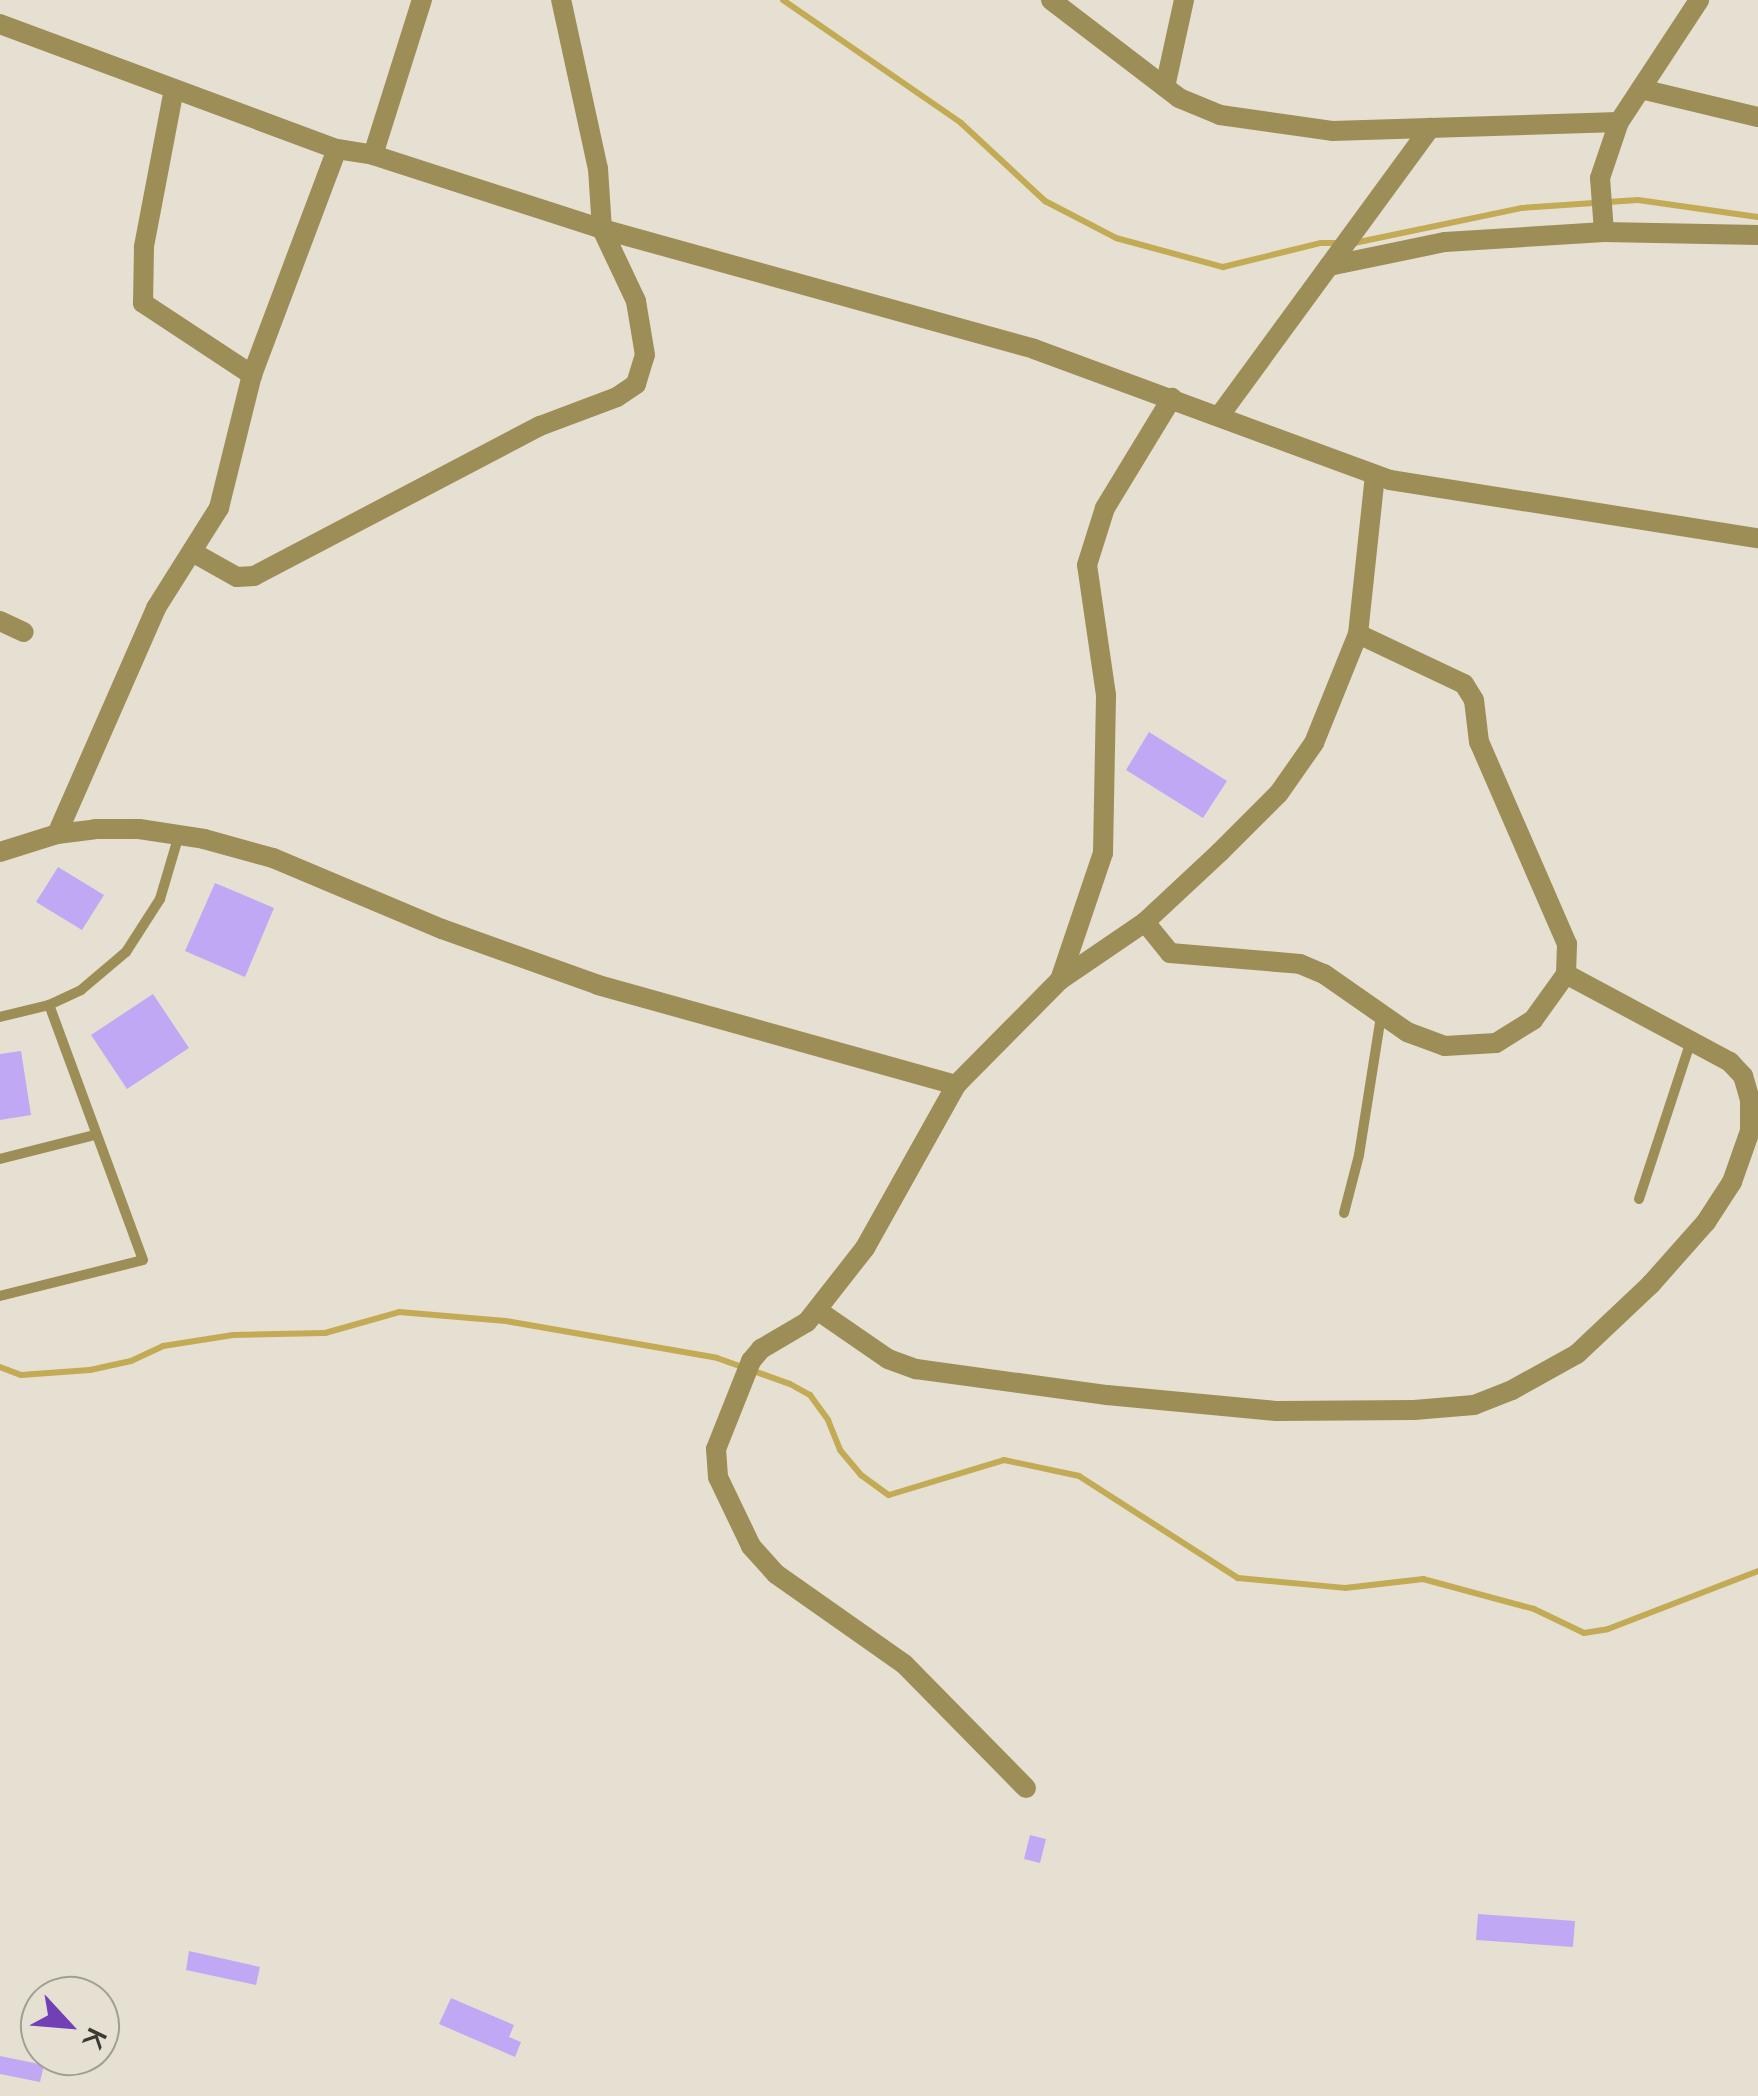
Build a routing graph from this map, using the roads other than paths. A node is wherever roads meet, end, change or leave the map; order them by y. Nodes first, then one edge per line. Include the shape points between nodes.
1 (422, 0) edge
2 (561, 0) edge
3 (1051, 0) edge
4 (1184, 0) edge
5 (1699, 0) edge
6 (0, 24) edge
7 (1165, 87) junction
8 (174, 89) junction
9 (1641, 89) junction
10 (1758, 117) edge
11 (1620, 122) junction
12 (1430, 128) junction
13 (337, 149) junction
14 (374, 156) junction
15 (1603, 226) junction
16 (602, 229) junction
17 (1758, 235) edge
18 (1333, 260) junction
19 (252, 375) junction
20 (1172, 398) junction
21 (1220, 415) junction
22 (1375, 476) junction
23 (1758, 538) edge
24 (194, 552) junction
25 (0, 621) edge
26 (24, 632) dead end
27 (1358, 634) junction
28 (58, 834) junction
29 (180, 834) junction
30 (0, 852) edge
31 (1144, 922) junction
32 (1566, 974) junction
33 (1060, 980) junction
34 (49, 1005) junction
35 (1381, 1015) junction
36 (0, 1018) edge
37 (1691, 1041) junction
38 (1752, 1081) edge
39 (956, 1085) junction
40 (95, 1136) junction
41 (0, 1158) edge
42 (1639, 1199) dead end
43 (1344, 1213) dead end
44 (0, 1296) edge
45 (817, 1310) junction
46 (1026, 1788) dead end

1 - 14 street
2 - 16 street via 598,169
3 - 7 street
4 - 7 street
5 - 9 street
6 - 8 street
7 - 12 street via 1220,114 1332,131
8 - 13 street
8 - 19 street via 144,247 143,303
9 - 10 street
9 - 11 street
11 - 12 street
11 - 15 street via 1600,178
12 - 18 street
13 - 14 street
13 - 19 street
14 - 16 street
15 - 17 street
15 - 18 street
16 - 20 street via 1034,349
16 - 24 street via 636,300 645,356 636,384 540,426 254,576 238,576
18 - 21 street
19 - 24 street via 219,508
20 - 21 street
20 - 33 street via 1105,508 1087,565 1106,695 1103,853
21 - 22 street
22 - 23 street
22 - 27 street
24 - 28 street via 132,656
25 - 26 street
27 - 31 street via 1314,743 1279,793
27 - 32 street via 1464,684 1474,700 1479,742 1567,944
28 - 29 street
28 - 30 street
29 - 34 lane via 160,899 138,937 98,978
29 - 39 street via 273,858 598,985
31 - 33 street
31 - 35 street via 1170,952 1300,964
32 - 35 street via 1533,1020 1496,1043 1444,1046
32 - 37 street
33 - 39 street
34 - 36 lane
34 - 40 lane
35 - 43 lane
37 - 38 street
37 - 42 lane
38 - 45 street via 1750,1132 1732,1182 1706,1222 1576,1354 1474,1405 1277,1411 985,1380 888,1359
39 - 45 street via 866,1248
40 - 41 lane
40 - 44 lane via 143,1260
45 - 46 street via 752,1360 716,1449 718,1477 751,1546 776,1574 904,1664

